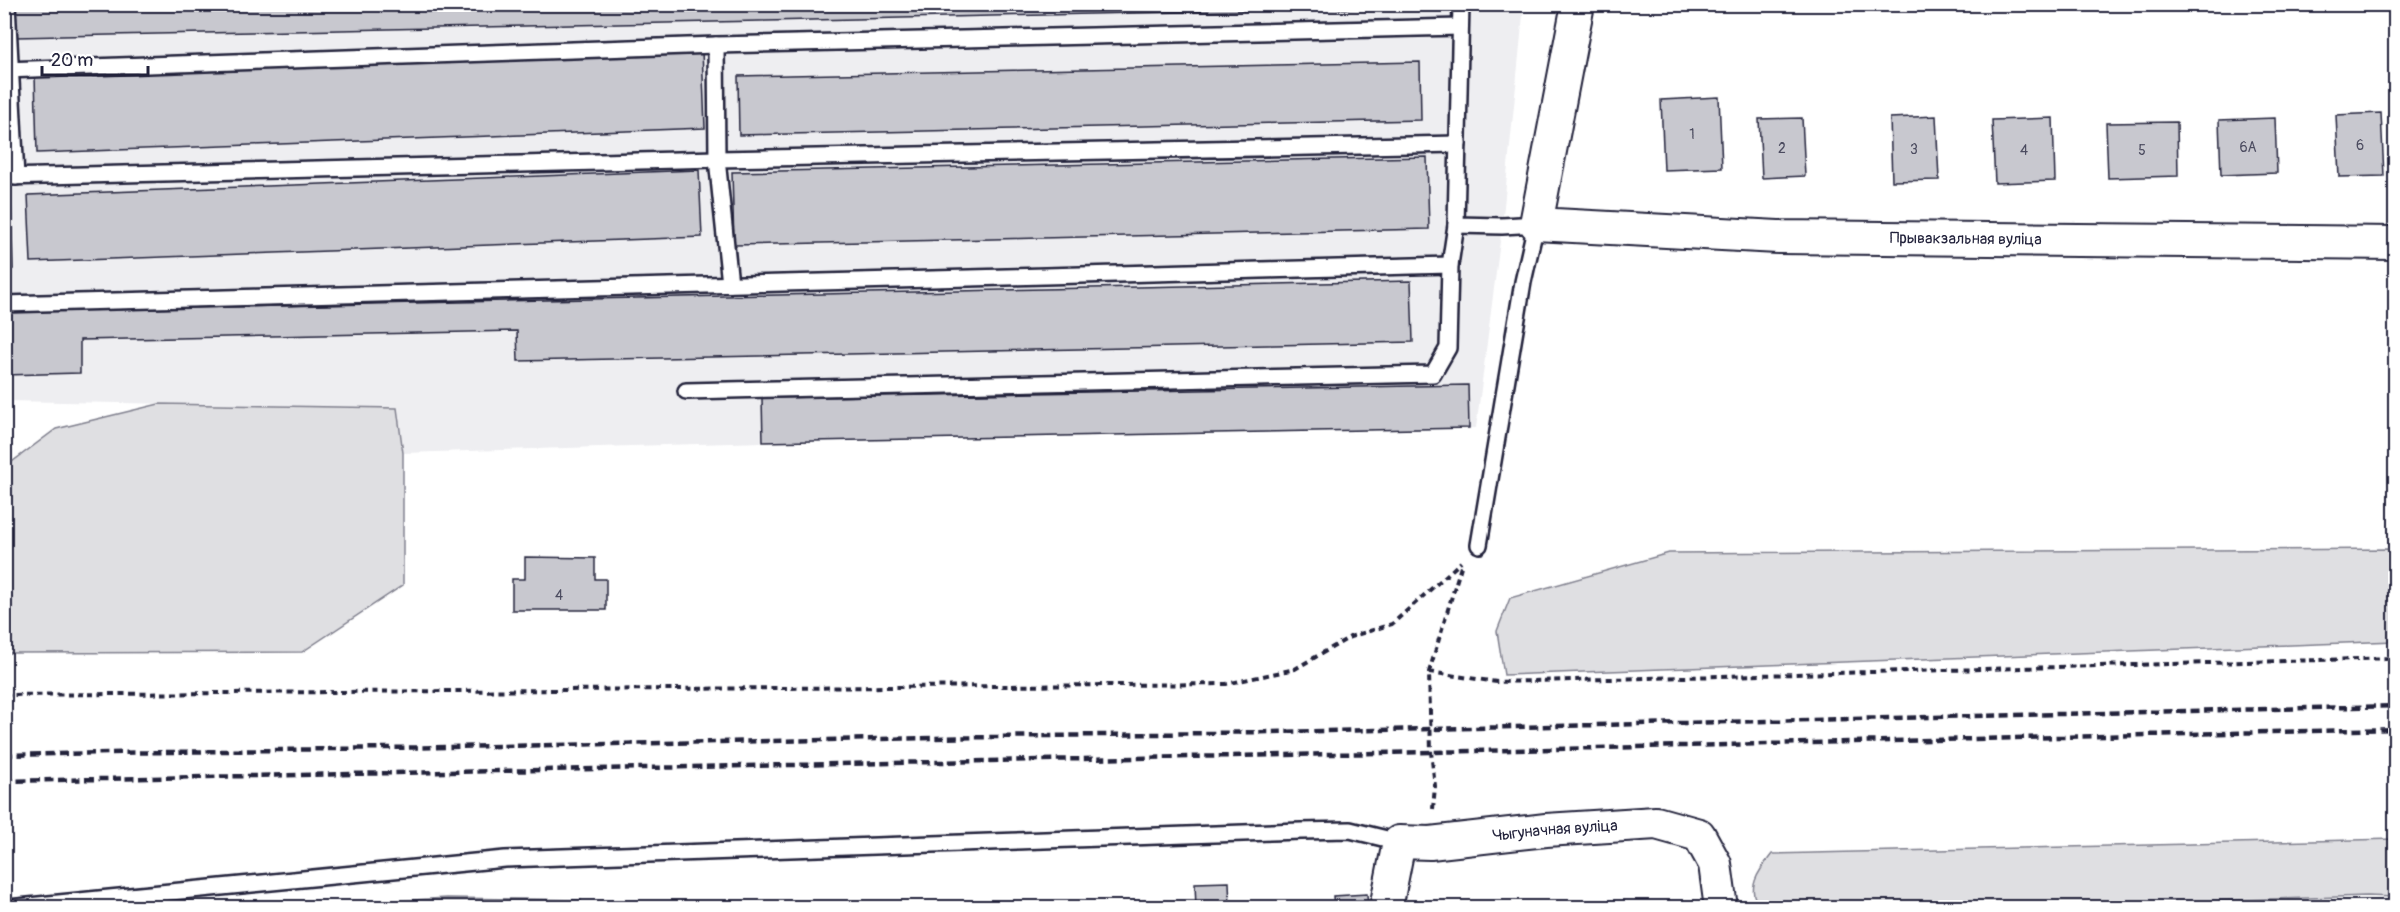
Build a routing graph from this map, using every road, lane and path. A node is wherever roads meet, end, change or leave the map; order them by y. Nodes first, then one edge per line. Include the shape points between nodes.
1 (7, 4) edge
2 (1461, 4) edge
3 (1578, 4) edge
4 (1460, 27) junction
5 (717, 45) junction
6 (8, 70) edge
7 (1458, 144) junction
8 (717, 159) junction
9 (10, 177) edge
10 (1536, 224) junction
11 (1456, 225) junction
12 (2396, 243) edge
13 (1450, 265) junction
14 (730, 284) junction
15 (4, 304) edge
16 (686, 390) dead end
17 (1479, 545) dead end
18 (2396, 658) edge
19 (1430, 672) junction
20 (4, 695) edge
21 (1399, 842) junction
22 (1430, 843) junction
23 (8, 908) edge
24 (1386, 908) edge
25 (1721, 908) edge

1 - 6 lane
2 - 4 lane
3 - 10 street
4 - 5 lane
4 - 7 lane
5 - 6 lane
5 - 8 lane
6 - 9 lane
7 - 8 lane
7 - 11 lane
8 - 9 lane
8 - 14 lane
10 - 11 lane
10 - 12 street, Прывакзальная вуліца via 1778,237
10 - 17 lane
11 - 13 lane
13 - 14 lane
13 - 16 lane via 1449,348 1433,374
14 - 15 lane
18 - 19 path via 1497,682
19 - 20 path via 1463,560 1392,624 1350,637 1295,669 1226,684
19 - 22 path via 1435,786
21 - 22 street, Чыгуначная вуліца
21 - 23 lane via 1350,830 505,859
21 - 24 street
22 - 25 street, Чыгуначная вуліца via 1656,823 1699,835 1715,864

